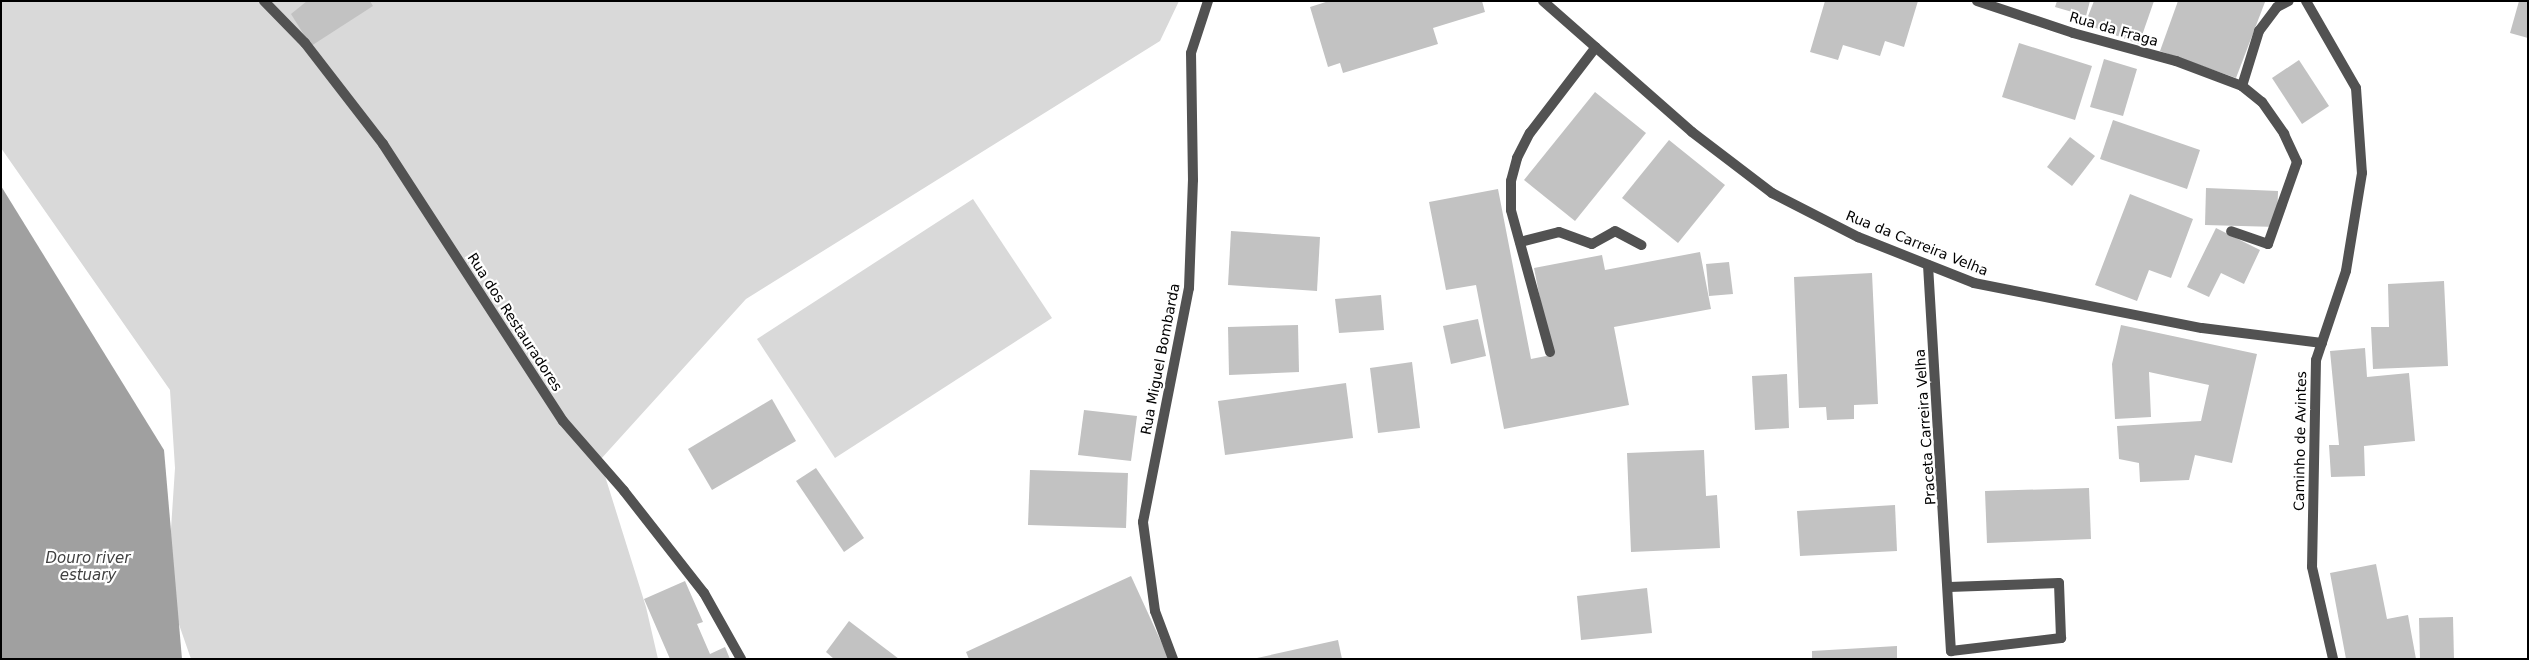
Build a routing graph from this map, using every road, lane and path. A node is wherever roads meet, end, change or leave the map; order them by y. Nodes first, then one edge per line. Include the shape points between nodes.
1 (264, 1) edge
2 (1208, 1) edge
3 (1543, 1) edge
4 (1977, 1) edge
5 (2289, 1) edge
6 (2306, 1) edge
7 (1596, 47) junction
8 (2242, 86) junction
9 (2231, 230) dead end
10 (1520, 242) junction
11 (1641, 245) dead end
12 (1928, 265) junction
13 (2322, 342) junction
14 (1550, 352) dead end
15 (1949, 586) junction
16 (741, 659) edge
17 (1174, 659) edge
18 (2334, 659) edge

1 - 16 street, Rua dos Restauradores via 305,43 383,144 562,421 624,491 704,593
2 - 17 street, Rua Miguel Bombarda via 1191,53 1193,180 1189,288 1143,522 1155,611
3 - 7 street, Rua da Carreira Velha
4 - 8 street, Rua da Fraga via 2073,33 2176,61
5 - 8 street via 2277,8 2259,31
6 - 13 street, Caminho de Avintes via 2356,88 2362,173 2346,271
7 - 10 street via 1554,99 1517,158 1511,181 1512,210
7 - 12 street, Rua da Carreira Velha via 1692,132 1772,193 1858,237
8 - 9 street, Rua da Fraga via 2262,102 2284,134 2297,162 2268,244
10 - 11 street via 1559,232 1592,244 1615,231
10 - 14 street
12 - 13 street, Rua da Carreira Velha via 1984,285 2202,328
12 - 15 street, Praceta Carreira Velha
13 - 18 street, Caminho de Avintes via 2316,360 2312,567
15 - 15 street, Praceta Carreira Velha via 1951,651 2061,638 2059,583

